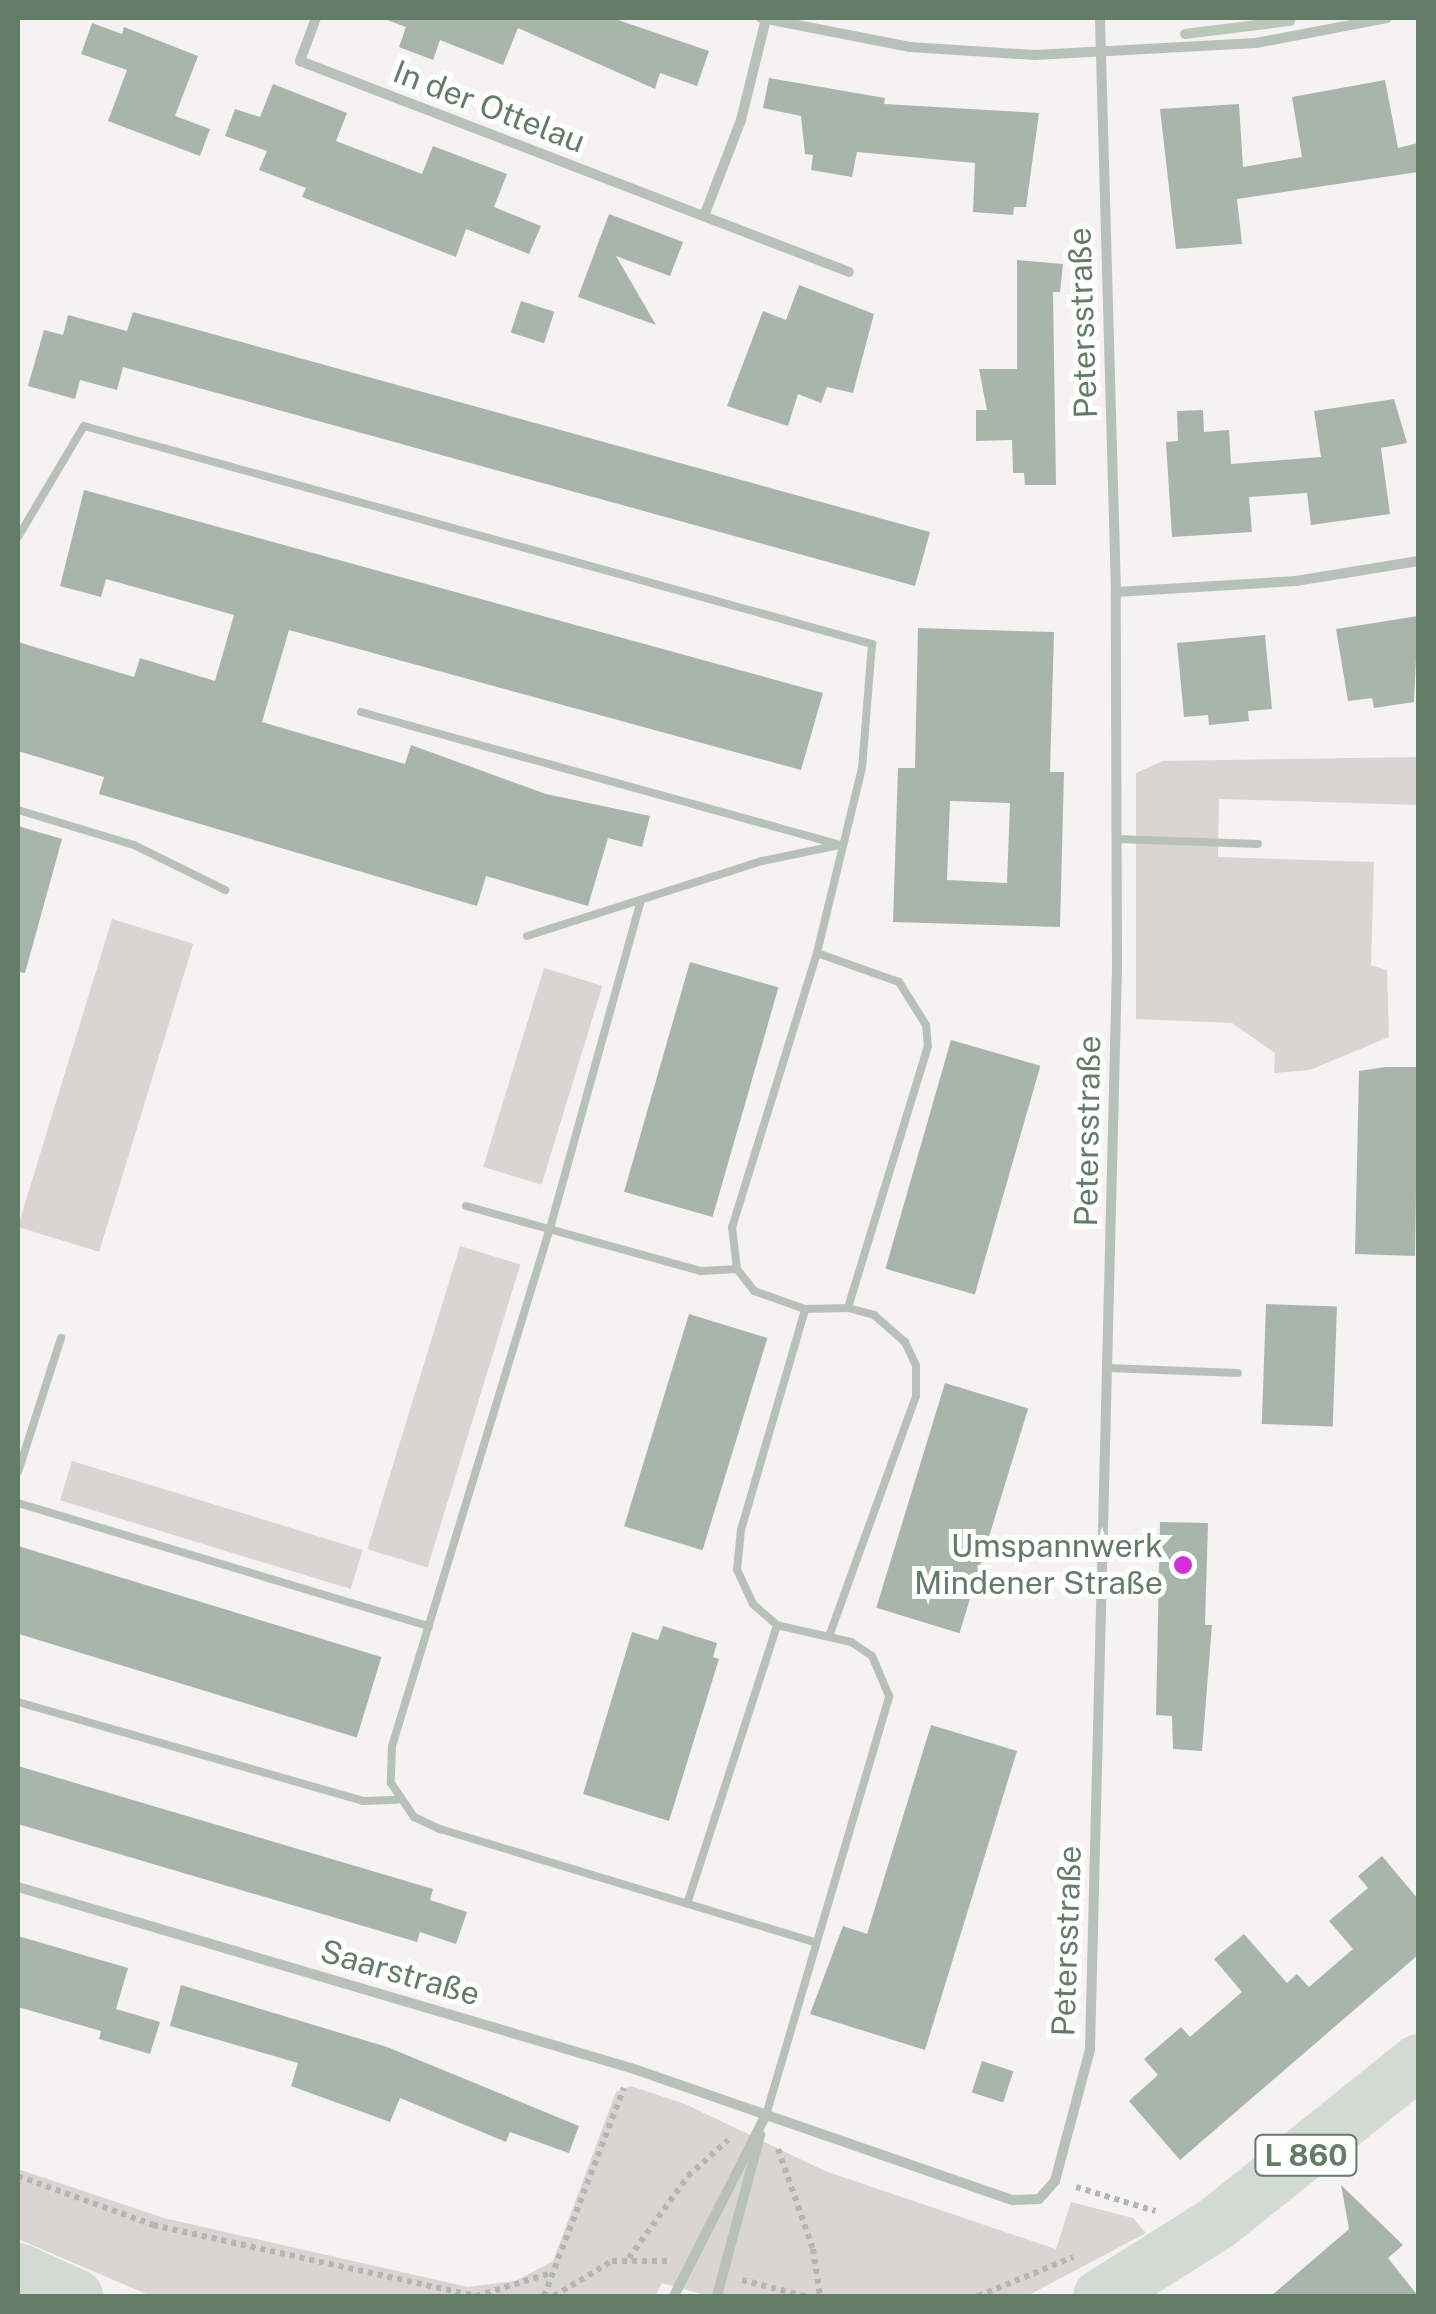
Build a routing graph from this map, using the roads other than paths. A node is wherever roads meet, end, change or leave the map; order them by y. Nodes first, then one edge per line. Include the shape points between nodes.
1 (316, 18) edge
2 (764, 18) edge
3 (1100, 18) edge
4 (1386, 18) edge
5 (1101, 54) junction
6 (704, 216) junction
7 (849, 272) dead end
8 (18, 537) edge
9 (1418, 561) edge
10 (1116, 592) junction
11 (361, 712) dead end
12 (18, 810) edge
13 (1118, 840) junction
14 (1258, 844) dead end
15 (840, 845) junction
16 (225, 890) dead end
17 (640, 900) junction
18 (526, 936) dead end
19 (817, 953) junction
20 (466, 1206) dead end
21 (549, 1231) junction
22 (737, 1269) junction
23 (848, 1308) junction
24 (806, 1309) junction
25 (61, 1338) dead end
26 (1108, 1368) junction
27 (1238, 1372) dead end
28 (18, 1472) edge
29 (18, 1503) edge
30 (777, 1625) junction
31 (429, 1626) junction
32 (829, 1636) junction
33 (18, 1702) edge
34 (397, 1800) junction
35 (18, 1887) edge
36 (688, 1901) junction
37 (816, 1942) junction
38 (1418, 2061) edge
39 (766, 2115) junction
40 (1039, 2199) joint
41 (18, 2270) edge
42 (1095, 2272) edge
43 (74, 2296) edge
44 (674, 2296) edge
45 (717, 2296) edge

1 - 6 street, In der Ottelau via 300,61
2 - 5 street via 910,46
2 - 6 street via 742,120
3 - 5 street, Petersstraße
4 - 5 street via 1256,43
5 - 10 street, Petersstraße
6 - 7 street, In der Ottelau
8 - 15 lane via 84,426 872,644 862,768
9 - 10 street via 1296,582
10 - 13 street, Petersstraße
11 - 15 lane
12 - 16 lane via 134,845
13 - 14 lane
13 - 26 street, Petersstraße
15 - 17 lane via 762,861
15 - 19 lane
17 - 18 lane
17 - 21 lane
19 - 22 lane via 732,1227
19 - 23 lane via 899,982 926,1025 928,1046
20 - 21 lane
21 - 22 lane via 701,1271
21 - 31 lane
22 - 24 lane via 754,1290
23 - 24 lane
23 - 32 lane via 893,1328 912,1353 918,1382
24 - 30 lane via 736,1549 742,1586
25 - 28 lane
26 - 27 lane
26 - 40 street, Petersstraße via 1090,2049 1056,2181
29 - 31 lane
30 - 32 lane
30 - 36 lane
31 - 34 lane via 388,1765
32 - 37 lane via 872,1656 889,1696
33 - 34 lane via 363,1801
34 - 36 lane via 440,1829
35 - 39 street, Saarstraße via 631,2068
36 - 37 lane
37 - 39 lane
38 - 42 main road, L 860 via 1216,2224
39 - 40 street, Saarstraße via 1013,2200
39 - 44 street
39 - 45 street
41 - 43 main road

